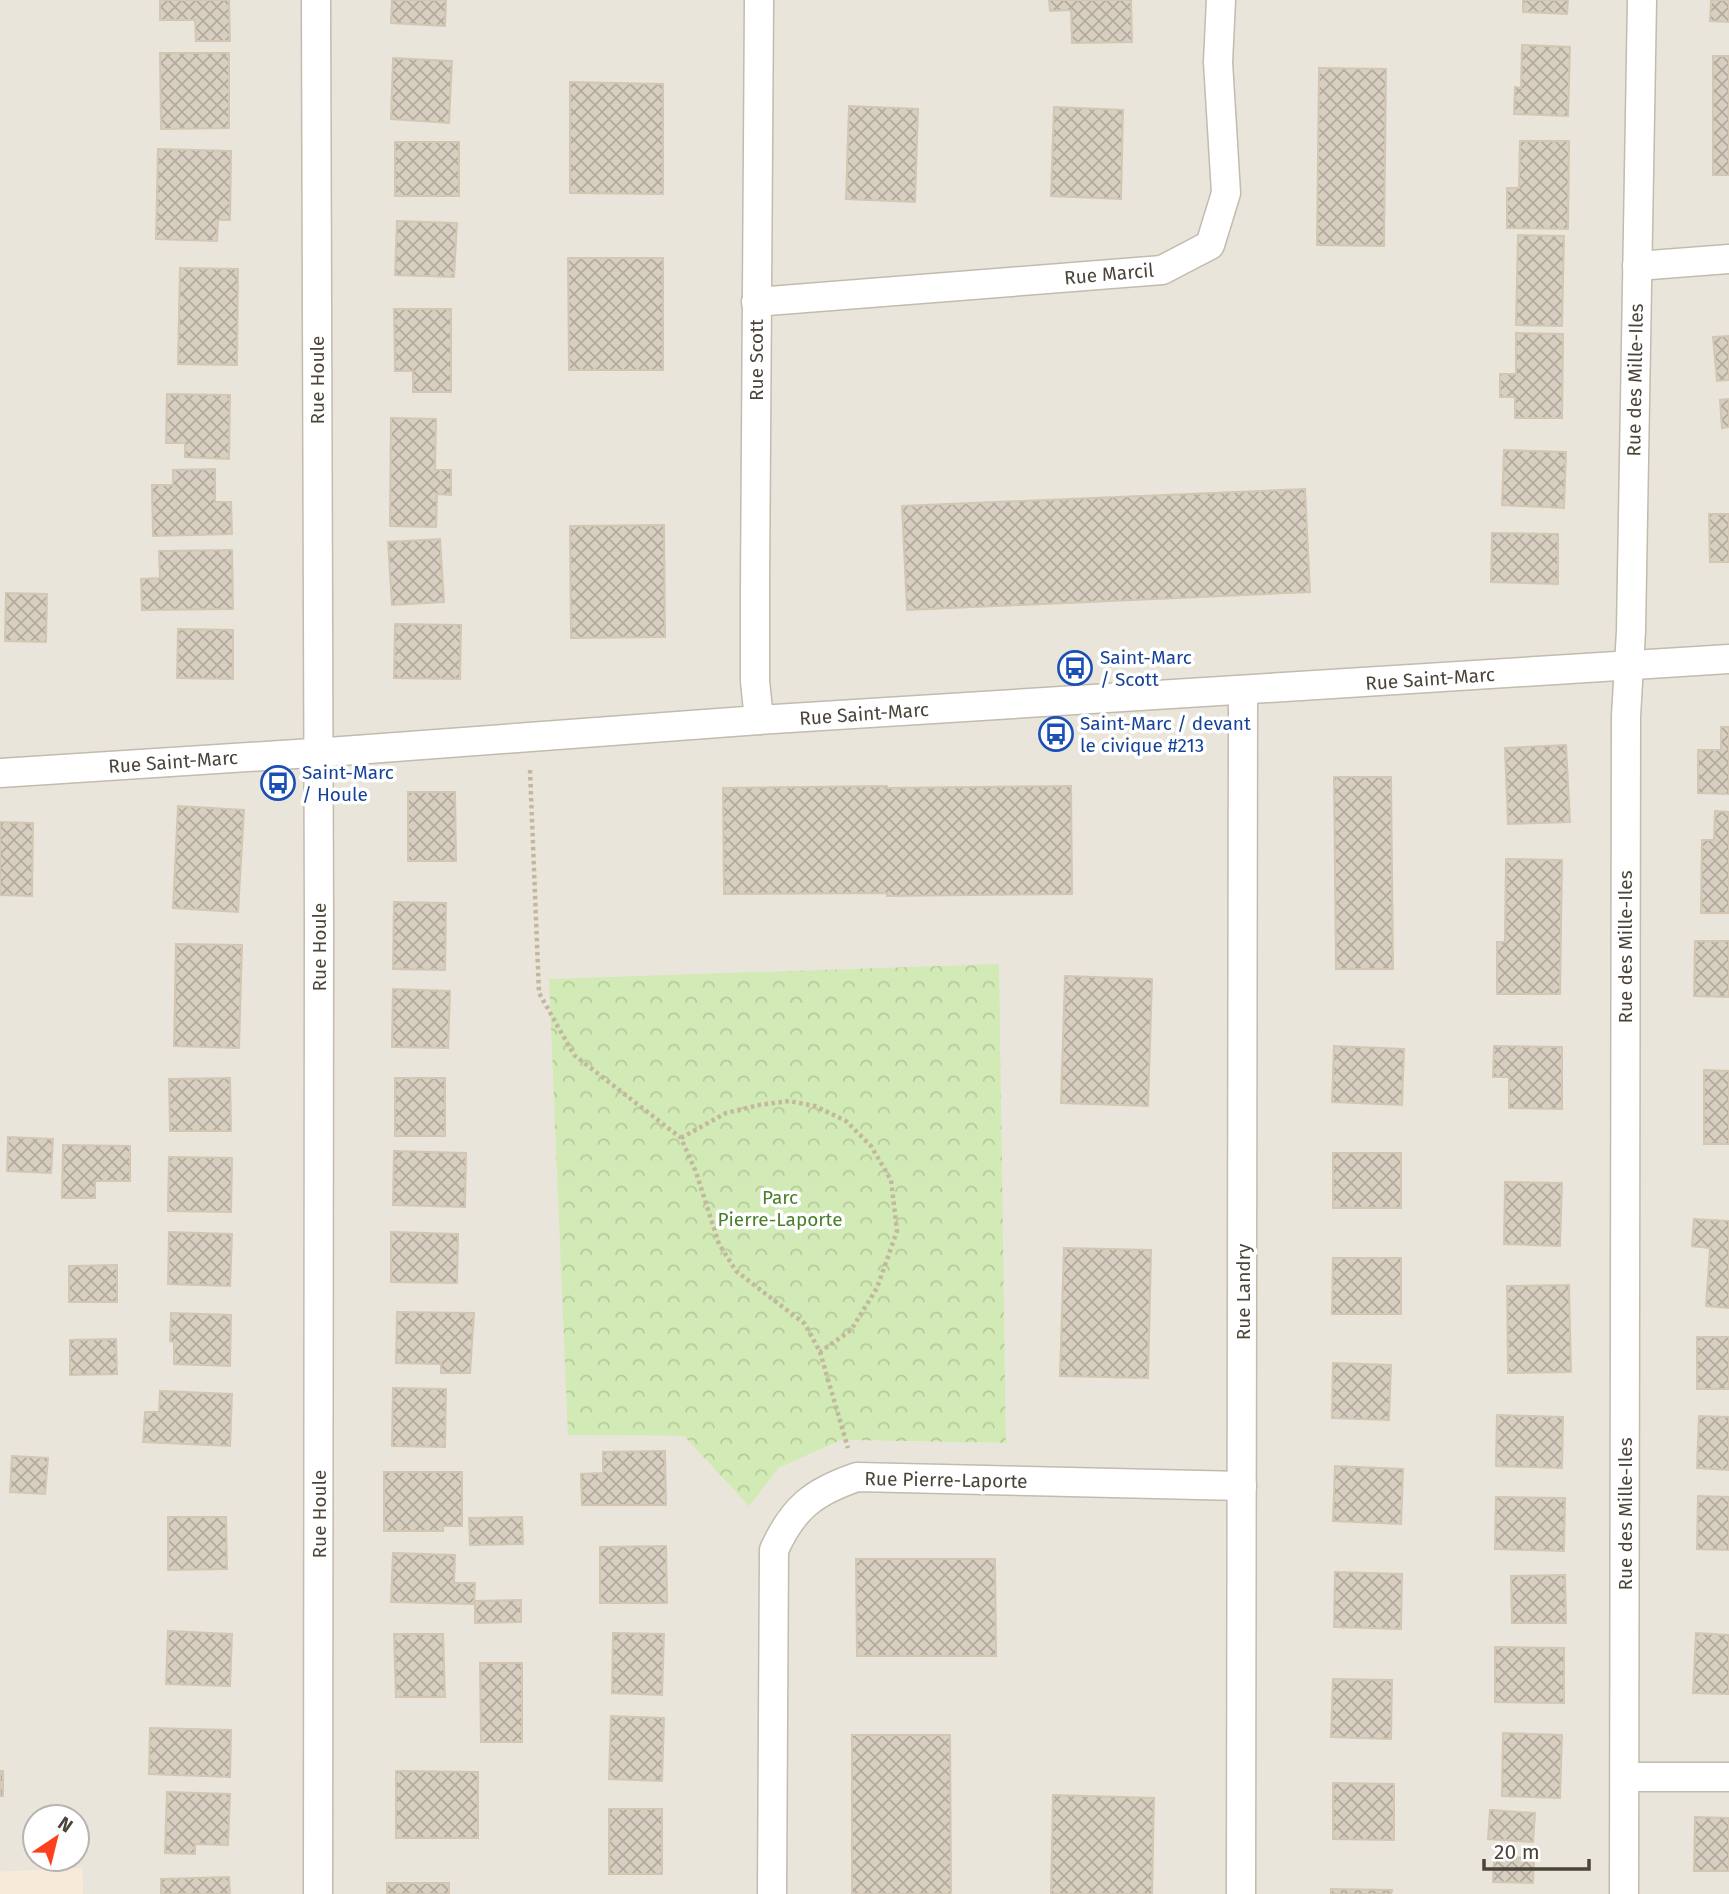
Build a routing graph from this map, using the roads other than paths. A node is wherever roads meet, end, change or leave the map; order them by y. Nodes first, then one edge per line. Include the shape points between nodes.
1 (316, 0) edge
2 (759, 0) edge
3 (1221, 0) edge
4 (1642, 0) edge
5 (1729, 259) edge
6 (1637, 266) junction
7 (756, 302) junction
8 (1729, 659) edge
9 (1630, 665) junction
10 (1243, 691) junction
11 (759, 720) junction
12 (318, 753) junction
13 (0, 773) edge
14 (1242, 1486) junction
15 (1625, 1777) junction
16 (1729, 1777) edge
17 (318, 1894) edge
18 (772, 1894) edge
19 (1241, 1894) edge
20 (1624, 1894) edge

1 - 12 street, Rue Houle
2 - 7 street, Rue Scott
3 - 7 street, Rue Marcil via 1218,62 1226,193 1210,245 1162,270
4 - 6 street, Rue des Mille-Iles
5 - 6 street
6 - 9 street, Rue des Mille-Iles
7 - 11 street, Rue Scott
8 - 9 street, Rue Saint-Marc
9 - 10 street, Rue Saint-Marc
9 - 15 street, Rue des Mille-Iles via 1626,716
10 - 11 street, Rue Saint-Marc
10 - 14 street, Rue Landry
11 - 12 street, Rue Saint-Marc
12 - 13 street, Rue Saint-Marc
12 - 17 street, Rue Houle
14 - 18 street, Rue Pierre-Laporte via 857,1477 829,1486 800,1508 774,1550
14 - 19 street, Rue Landry
15 - 16 street
15 - 20 street, Rue des Mille-Iles

